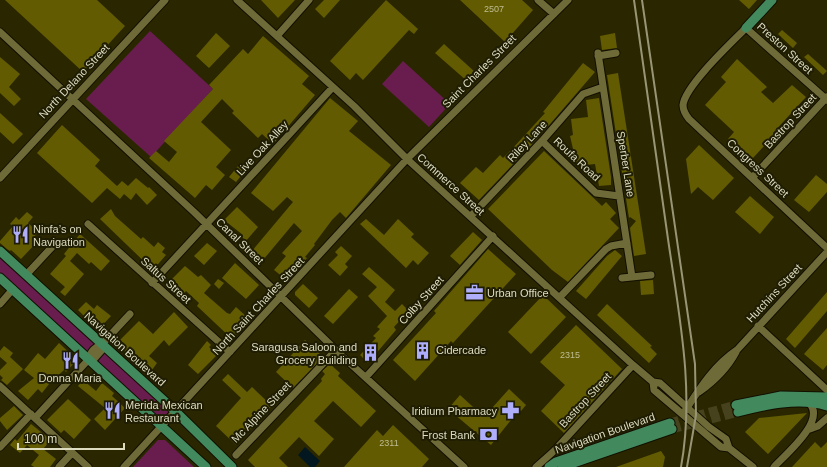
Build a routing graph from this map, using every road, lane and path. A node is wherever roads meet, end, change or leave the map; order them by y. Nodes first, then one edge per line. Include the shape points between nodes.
1 (165, 0) edge
2 (237, 0) edge
3 (309, 0) edge
4 (538, 0) edge
5 (568, 0) edge
6 (772, 0) edge
7 (554, 14) junction
8 (746, 28) junction
9 (0, 32) edge
10 (277, 36) junction
11 (616, 53) dead end
12 (333, 87) junction
13 (603, 87) junction
14 (72, 99) junction
15 (826, 99) edge
16 (542, 141) junction
17 (407, 159) junction
18 (0, 178) edge
19 (752, 178) junction
20 (619, 196) junction
21 (471, 216) junction
22 (88, 224) dead end
23 (206, 225) junction
24 (493, 236) junction
25 (627, 243) junction
26 (52, 247) dead end
27 (827, 248) edge
28 (0, 251) edge
29 (827, 252) edge
30 (651, 275) dead end
31 (26, 276) junction
32 (632, 277) junction
33 (0, 278) edge
34 (622, 278) dead end
35 (152, 283) junction
36 (13, 289) junction
37 (282, 296) junction
38 (560, 297) junction
39 (0, 304) edge
40 (130, 314) dead end
41 (758, 326) junction
42 (102, 344) junction
43 (336, 350) junction
44 (230, 352) junction
45 (89, 359) junction
46 (633, 365) junction
47 (366, 377) junction
48 (653, 382) junction
49 (0, 386) edge
50 (827, 390) edge
51 (827, 397) edge
52 (809, 403) junction
53 (827, 406) edge
54 (687, 407) junction
55 (175, 411) junction
56 (683, 414) junction
57 (33, 416) junction
58 (827, 418) edge
59 (162, 426) junction
60 (810, 429) junction
61 (0, 447) edge
62 (729, 448) junction
63 (72, 452) junction
64 (236, 455) dead end
65 (59, 467) edge
66 (88, 467) edge
67 (124, 467) edge
68 (206, 467) edge
69 (232, 467) edge
70 (464, 467) edge
71 (536, 467) edge
72 (549, 467) edge
73 (562, 467) edge
74 (753, 467) edge
75 (774, 467) edge

1 - 14 street, North Delano Street
2 - 10 street, Commerce Street
3 - 10 street
4 - 7 street
5 - 7 street, Saint Charles Street
6 - 8 main road
7 - 17 street, Saint Charles Street
8 - 15 street, Preston Street
8 - 19 street, Congress Street via 694,84 685,99 684,110 689,119
9 - 14 street, Canal Street
10 - 12 street, Commerce Street
11 - 13 street, Sperber Lane via 598,54
12 - 17 street, Commerce Street
12 - 23 street, Live Oak Alley
13 - 16 street, Riley Lane via 583,94
13 - 20 street, Sperber Lane
14 - 18 street, North Delano Street
14 - 23 street, Canal Street
15 - 19 street, Bastrop Street
16 - 20 street, Roufa Road via 596,193
16 - 21 street, Riley Lane
17 - 21 street, Commerce Street
17 - 37 street, North Saint Charles Street
19 - 27 street, Congress Street
20 - 25 street, Sperber Lane
21 - 24 street, Commerce Street
22 - 35 street, Saltus Street
23 - 35 street, Live Oak Alley
23 - 37 street, Canal Street
24 - 38 street, Commerce Street
24 - 47 street, Colby Street
25 - 32 street, Sperber Lane
25 - 38 street via 606,249
26 - 31 street
28 - 31 main road, Navigation Boulevard
29 - 41 street, Hutchins Street
30 - 32 street
31 - 42 main road, Navigation Boulevard
32 - 34 street
33 - 36 main road
35 - 44 street, Saltus Street
36 - 39 street
36 - 45 main road
37 - 43 street, Canal Street
37 - 44 street, North Saint Charles Street
38 - 46 street, Commerce Street
40 - 42 street
41 - 50 street
41 - 54 street, Hutchins Street via 702,384
42 - 45 street via 102,350 96,357
42 - 55 main road, Navigation Boulevard
43 - 47 street, Canal Street
43 - 64 street, Mc Alpine Street
44 - 55 street, North Saint Charles Street
45 - 57 street
45 - 59 main road
46 - 48 street, Commerce Street
46 - 71 street, Bastrop Street via 554,451
47 - 70 street, Canal Street
48 - 54 street, Commerce Street via 660,383
48 - 56 street, Commerce Street via 654,390
49 - 57 street
51 - 52 main road via 781,396 737,409
52 - 53 main road
52 - 60 street via 815,414
54 - 56 street, Hutchins Street
54 - 62 street, Commerce Street via 726,439
55 - 59 street, North Saint Charles Street
55 - 69 main road, Navigation Boulevard
56 - 62 street, Commerce Street via 721,447
57 - 61 street
57 - 63 street
58 - 60 street
59 - 67 street, North Saint Charles Street
59 - 68 main road
60 - 75 street
62 - 74 street, Commerce Street
63 - 65 street
63 - 66 street
72 - 73 main road, Navigation Boulevard via 556,462 671,426

